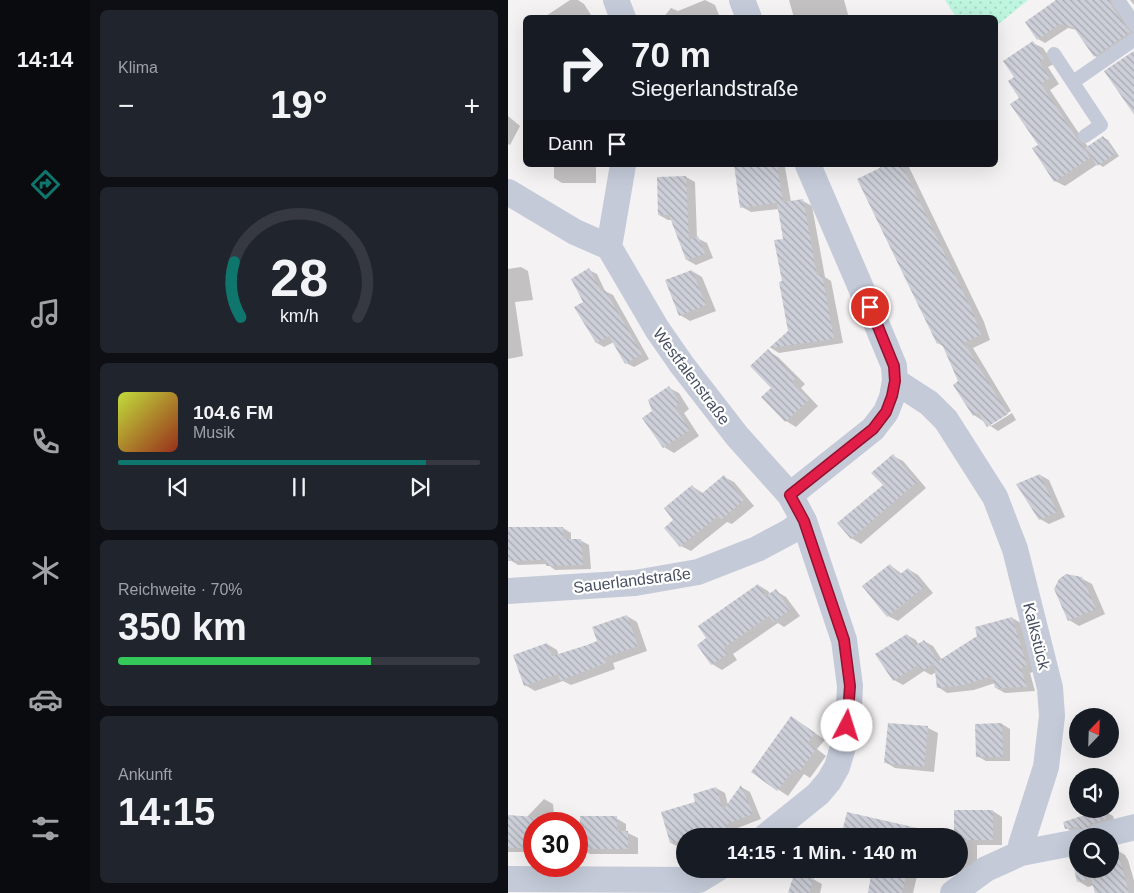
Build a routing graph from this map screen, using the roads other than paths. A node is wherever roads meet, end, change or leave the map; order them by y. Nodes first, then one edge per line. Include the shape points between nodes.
1 (616, 0) edge
2 (742, 0) edge
3 (1118, 0) edge
4 (623, 15) edge
5 (748, 15) edge
6 (1134, 25) edge
7 (1134, 39) edge
8 (1054, 54) dead end
9 (1073, 82) junction
10 (1085, 136) dead end
11 (623, 167) edge
12 (809, 167) edge
13 (508, 192) edge
14 (609, 247) junction
15 (895, 381) junction
16 (790, 495) junction
17 (804, 521) junction
18 (508, 592) edge
19 (1134, 827) edge
20 (776, 828) edge
21 (1119, 831) edge
22 (1069, 843) edge
23 (1021, 849) junction
24 (508, 878) edge
25 (704, 881) edge
26 (953, 893) edge

1 - 4 street
2 - 5 street
3 - 6 lane
7 - 9 lane
8 - 9 lane
9 - 10 lane via 1101,125
11 - 14 street
12 - 15 street via 894,366
13 - 14 street via 575,232
14 - 16 street, Westfalenstraße via 682,365 737,436
15 - 16 street via 886,412 873,429
15 - 23 street, Kalkstück via 929,403 946,420 995,497 1015,549 1050,688 1052,716 1046,766
16 - 17 street, Westfalenstraße
17 - 18 street, Sauerlandstraße via 757,549 698,572 635,583
17 - 20 street, Westfalenstraße via 844,640 850,686 847,726 837,767 829,781
19 - 21 street
22 - 23 street
23 - 26 street
24 - 25 street

